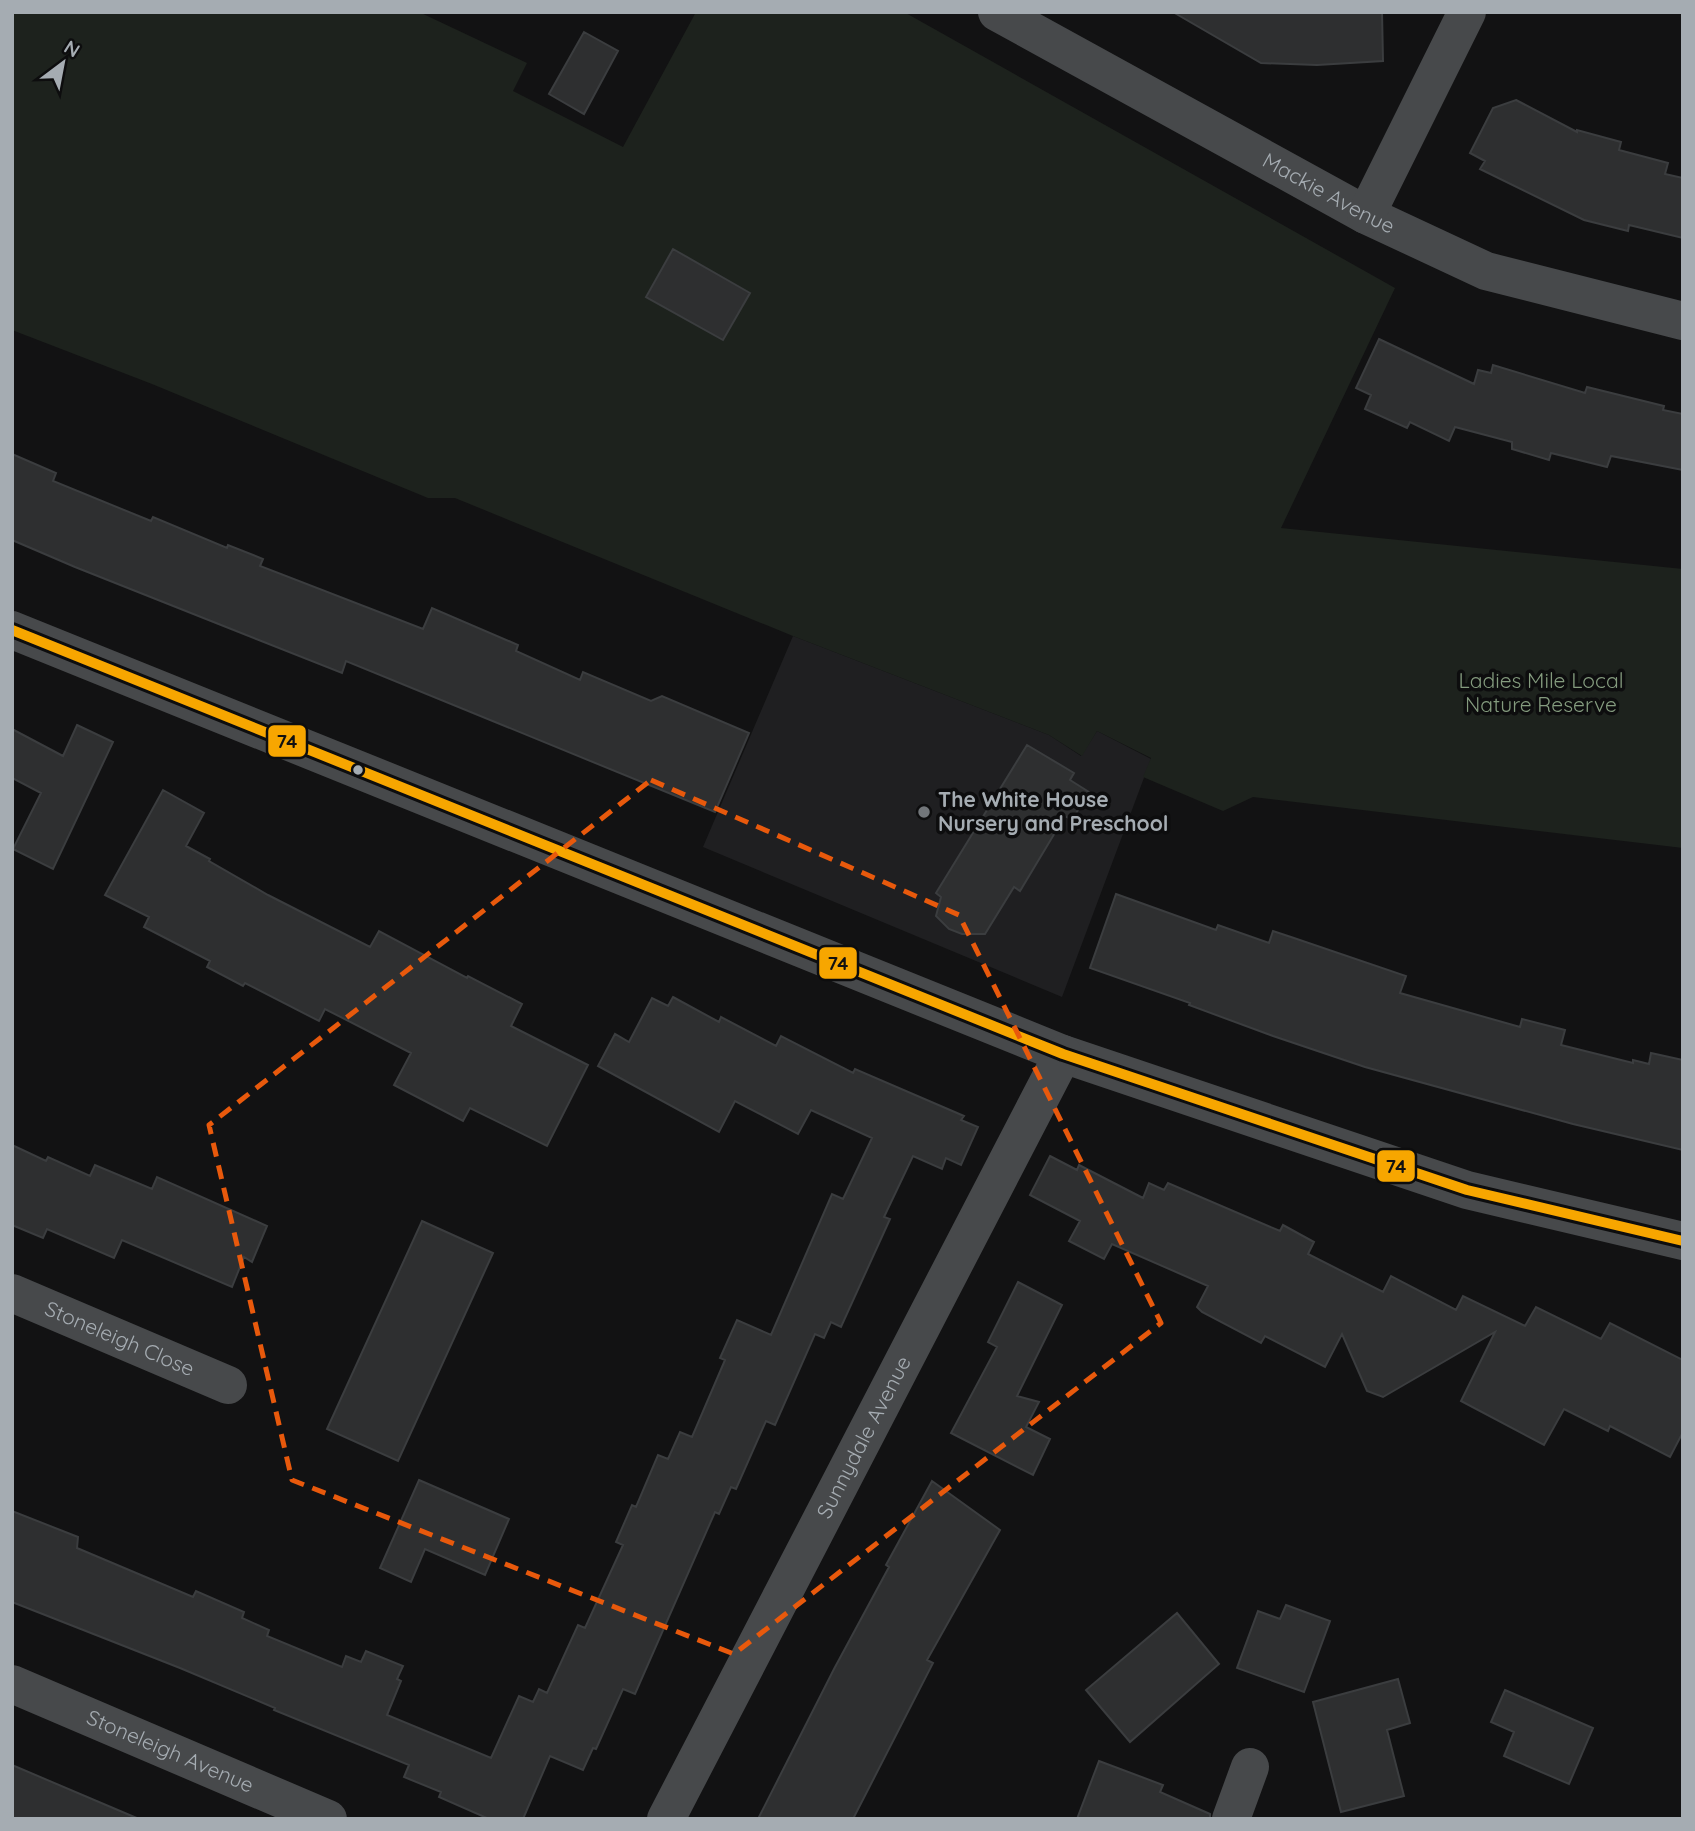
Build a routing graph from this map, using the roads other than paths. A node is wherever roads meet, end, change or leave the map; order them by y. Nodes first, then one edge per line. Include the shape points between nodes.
1 (998, 12) edge
2 (1467, 12) edge
3 (1366, 215) junction
4 (1683, 321) edge
5 (12, 630) edge
6 (1063, 1054) junction
7 (1683, 1241) edge
8 (12, 1293) edge
9 (228, 1385) dead end
10 (12, 1684) edge
11 (1250, 1767) dead end
12 (328, 1819) edge
13 (666, 1819) edge
14 (1231, 1819) edge

1 - 3 street, Mackie Avenue
2 - 3 street
3 - 4 street, Mackie Avenue via 1486,271
5 - 6 street
6 - 7 street via 1467,1190
6 - 13 street, Sunnydale Avenue
8 - 9 street, Stoneleigh Close
10 - 12 street, Stoneleigh Avenue
11 - 14 street

